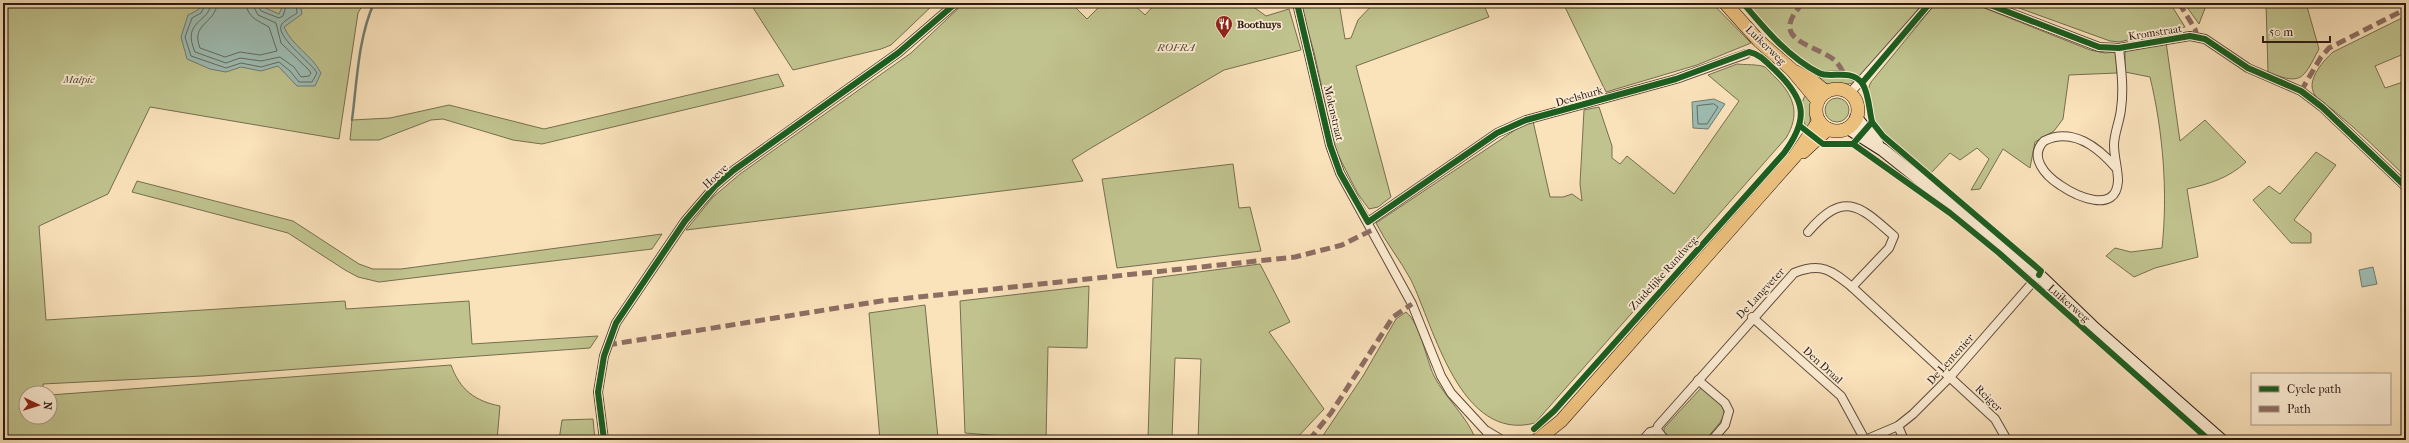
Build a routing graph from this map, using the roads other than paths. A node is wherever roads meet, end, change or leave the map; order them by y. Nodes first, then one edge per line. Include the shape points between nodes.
1 (956, 3) edge
2 (1297, 3) edge
3 (1724, 3) edge
4 (1930, 3) edge
5 (1984, 3) edge
6 (2119, 48) junction
7 (1746, 54) dead end
8 (1850, 94) junction
9 (1822, 96) junction
10 (1856, 118) junction
11 (1824, 125) junction
12 (1848, 128) junction
13 (2114, 144) junction
14 (1883, 150) junction
15 (2098, 150) junction
16 (2116, 168) junction
17 (2406, 187) edge
18 (1368, 222) junction
19 (1808, 232) dead end
20 (2039, 275) junction
21 (1852, 287) junction
22 (1752, 317) junction
23 (1950, 377) junction
24 (1698, 380) junction
25 (1561, 421) junction
26 (1898, 426) junction
27 (1657, 430) junction
28 (1486, 431) junction
29 (604, 440) edge
30 (1491, 440) edge
31 (1502, 440) edge
32 (1537, 440) edge
33 (1551, 440) edge
34 (1643, 440) edge
35 (1665, 440) edge
36 (1712, 440) edge
37 (1865, 440) edge
38 (1904, 440) edge
39 (2007, 440) edge
40 (2221, 440) edge

1 - 29 street, Hoeve via 898,53 734,170 716,186 685,222 616,323 607,346 598,392
2 - 18 street, Molenstraat via 1330,145 1340,173
3 - 9 main road, Luikerweg via 1759,41 1791,69 1814,82
4 - 8 street
5 - 6 street, Kromstraat via 2077,40 2099,47
6 - 13 street via 2122,76 2121,109
6 - 17 street, Kromstraat via 2186,37 2197,36 2205,39 2248,68 2301,91 2322,107
7 - 18 street, Deelshurk via 1676,79 1526,120 1497,133
8 - 9 main road via 1838,89
8 - 10 main road via 1857,105
9 - 11 main road via 1816,108
10 - 12 main road
10 - 14 street, Luikerweg
11 - 12 main road via 1835,131
11 - 25 main road, Zuidelijke Randweg
12 - 14 street, Luikerweg
13 - 15 street
13 - 16 street
14 - 20 street, Luikerweg
15 - 16 street
15 - 16 street via 2080,139 2057,136 2041,144 2038,161 2045,173 2061,186 2099,202 2112,197 2117,189
18 - 28 street, Molenstraat via 1412,304 1451,393
19 - 21 street via 1832,210 1852,205 1867,212 1894,236 1889,248
20 - 23 street, De Lentenier
20 - 40 street, Luikerweg via 2095,329
21 - 22 street, De Langveter via 1834,272 1808,267 1794,272
21 - 23 street, De Langveter
22 - 24 street, De Langveter
22 - 37 street, Den Draal via 1841,396
23 - 26 street, De Lentenier
23 - 39 street, Reiger via 1995,419
24 - 27 street, De Langveter
24 - 36 street via 1725,404 1729,411 1725,425
25 - 32 main road, Zuidelijke Randweg
25 - 33 main road, Zuidelijke Randweg
26 - 37 street, De Lentenier
26 - 38 street
27 - 34 street, De Langveter via 1650,432
27 - 35 street
28 - 30 street, Molenstraat
28 - 31 street, Molenstraat

